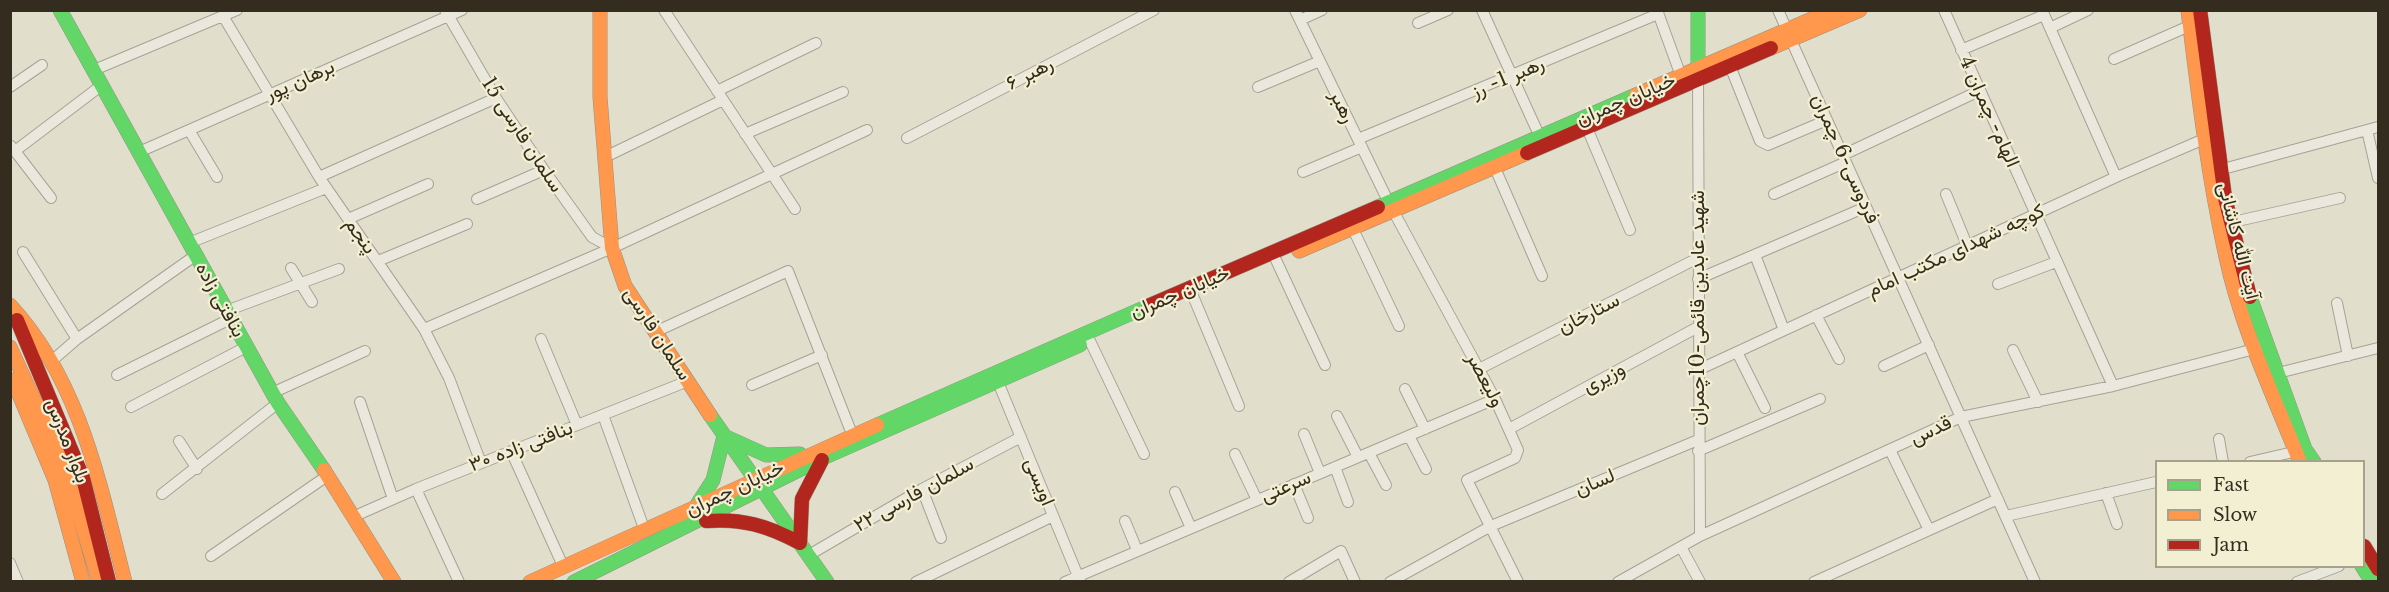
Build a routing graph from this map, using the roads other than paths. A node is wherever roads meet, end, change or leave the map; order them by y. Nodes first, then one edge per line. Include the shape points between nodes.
1 (60, 10) edge
2 (237, 10) edge
3 (462, 10) edge
4 (600, 10) edge
5 (1154, 10) edge
6 (1322, 10) edge
7 (1448, 10) edge
8 (1482, 10) edge
9 (1698, 10) edge
10 (1778, 10) edge
11 (1833, 10) edge
12 (1860, 10) edge
13 (1944, 10) edge
14 (2088, 10) edge
15 (669, 12) edge
16 (1657, 12) edge
17 (446, 13) edge
18 (2043, 13) edge
19 (1298, 15) edge
20 (2193, 15) edge
21 (223, 16) junction
22 (1418, 23) dead end
23 (2049, 28) junction
24 (1789, 35) junction
25 (816, 43) dead end
26 (1961, 50) junction
27 (2114, 59) dead end
28 (1320, 61) junction
29 (42, 65) dead end
30 (1730, 66) junction
31 (94, 70) junction
32 (1698, 75) junction
33 (1512, 76) junction
34 (1681, 76) junction
35 (102, 85) junction
36 (10, 87) edge
37 (1258, 87) dead end
38 (1978, 91) junction
39 (843, 92) dead end
40 (270, 95) junction
41 (720, 95) junction
42 (496, 98) junction
43 (1827, 120) junction
44 (2379, 127) edge
45 (1587, 128) junction
46 (867, 129) dead end
47 (189, 130) junction
48 (2367, 130) junction
49 (746, 134) junction
50 (1540, 137) junction
51 (2209, 137) junction
52 (907, 138) dead end
53 (1360, 143) junction
54 (13, 148) edge
55 (139, 152) junction
56 (605, 157) junction
57 (1844, 158) junction
58 (1495, 168) junction
59 (544, 170) junction
60 (2215, 171) junction
61 (1304, 172) dead end
62 (772, 174) junction
63 (217, 177) dead end
64 (319, 177) junction
65 (2116, 177) junction
66 (2379, 178) edge
67 (428, 184) dead end
68 (326, 188) junction
69 (1774, 194) dead end
70 (1946, 194) dead end
71 (51, 198) dead end
72 (2340, 198) dead end
73 (477, 199) dead end
74 (1866, 207) junction
75 (1391, 208) junction
76 (795, 209) dead end
77 (2035, 214) junction
78 (348, 219) junction
79 (467, 224) dead end
80 (2224, 224) junction
81 (1353, 230) junction
82 (1630, 230) dead end
83 (1967, 245) junction
84 (612, 248) junction
85 (192, 249) junction
86 (23, 252) dead end
87 (1755, 255) junction
88 (1698, 258) junction
89 (1276, 260) junction
90 (378, 261) junction
91 (2056, 262) junction
92 (291, 268) dead end
93 (339, 269) dead end
94 (1542, 276) dead end
95 (1898, 278) junction
96 (1698, 279) junction
97 (300, 284) junction
98 (1998, 284) dead end
99 (1193, 296) junction
100 (312, 302) dead end
101 (2337, 303) dead end
102 (10, 305) edge
103 (228, 315) junction
104 (1816, 315) junction
105 (1399, 326) dead end
106 (1698, 327) junction
107 (424, 329) junction
108 (1784, 330) junction
109 (655, 332) junction
110 (77, 339) junction
111 (540, 339) dead end
112 (1090, 341) junction
113 (1929, 345) junction
114 (10, 347) edge
115 (246, 347) junction
116 (2261, 348) junction
117 (2379, 348) edge
118 (2013, 350) dead end
119 (365, 351) dead end
120 (1737, 352) junction
121 (822, 355) junction
122 (2348, 356) junction
123 (1839, 358) dead end
124 (54, 359) junction
125 (1325, 366) dead end
126 (1884, 366) dead end
127 (1479, 369) junction
128 (1698, 370) junction
129 (10, 374) edge
130 (2272, 374) junction
131 (117, 375) dead end
132 (688, 381) junction
133 (998, 382) junction
134 (752, 385) dead end
135 (2113, 387) junction
136 (1405, 389) dead end
137 (14, 392) edge
138 (275, 398) junction
139 (1495, 399) junction
140 (1820, 399) dead end
141 (360, 402) dead end
142 (2038, 402) junction
143 (1239, 406) dead end
144 (131, 407) dead end
145 (1765, 408) dead end
146 (603, 415) junction
147 (1337, 416) dead end
148 (1961, 417) junction
149 (577, 425) junction
150 (1425, 429) junction
151 (1509, 429) junction
152 (852, 434) junction
153 (1304, 434) dead end
154 (724, 436) junction
155 (1408, 436) junction
156 (1021, 437) junction
157 (2219, 439) dead end
158 (179, 441) dead end
159 (1698, 446) junction
160 (1890, 450) junction
161 (511, 451) junction
162 (1369, 453) junction
163 (1144, 454) dead end
164 (1235, 454) dead end
165 (2300, 454) edge
166 (820, 455) junction
167 (1358, 457) junction
168 (2223, 460) edge
169 (2262, 460) edge
170 (481, 463) junction
171 (1335, 467) junction
172 (197, 469) junction
173 (1426, 469) dead end
174 (1320, 473) junction
175 (327, 476) junction
176 (2155, 482) edge
177 (1294, 484) junction
178 (1386, 484) dead end
179 (758, 485) junction
180 (416, 489) junction
181 (922, 489) junction
182 (1175, 492) dead end
183 (2106, 493) junction
184 (162, 494) dead end
185 (393, 499) junction
186 (1998, 499) junction
187 (1257, 500) junction
188 (1348, 502) dead end
189 (695, 515) junction
190 (355, 516) junction
191 (1053, 516) junction
192 (2006, 516) junction
193 (1308, 518) dead end
194 (1125, 521) dead end
195 (2117, 524) dead end
196 (1491, 526) junction
197 (1191, 528) junction
198 (1929, 530) junction
199 (645, 531) junction
200 (1700, 536) junction
201 (941, 538) dead end
202 (800, 543) junction
203 (651, 544) junction
204 (1681, 547) junction
205 (2365, 548) edge
206 (1137, 550) junction
207 (809, 555) junction
208 (211, 556) dead end
209 (10, 563) edge
210 (563, 566) junction
211 (2336, 568) edge
212 (2363, 568) edge
213 (2379, 569) edge
214 (1079, 578) edge
215 (18, 582) edge
216 (83, 582) edge
217 (99, 582) edge
218 (109, 582) edge
219 (125, 582) edge
220 (394, 582) edge
221 (459, 582) edge
222 (530, 582) edge
223 (574, 582) edge
224 (827, 582) edge
225 (916, 582) edge
226 (1065, 582) edge
227 (1289, 582) edge
228 (1355, 582) edge
229 (1390, 582) edge
230 (1518, 582) edge
231 (1618, 582) edge
232 (1700, 582) edge
233 (1814, 582) edge
234 (2035, 582) edge
235 (2297, 582) edge
236 (2372, 582) edge

1 - 31 main road, بنافتی زاده
2 - 21 street
3 - 17 street, برهان پور
4 - 56 main road, سلمان فارسی
5 - 52 street, رهبر ۶
6 - 19 street
7 - 22 street
8 - 33 street
9 - 32 main road
10 - 24 street, فردوسی-6 چمران
11 - 24 main road, خیابان چمران
12 - 24 main road, خیابان چمران
13 - 26 street, الهام- چمران 4
14 - 23 street
15 - 41 street
16 - 33 street, رهبر 1- رز
16 - 34 street
17 - 40 street, برهان پور
17 - 42 street, سلمان فارسی 15
18 - 23 street
18 - 26 street
19 - 28 street, رهبر
20 - 27 street
20 - 51 main road, آیت الله کاشانی
21 - 31 street
21 - 40 street, پنجم
23 - 65 street
24 - 30 main road, خیابان چمران
24 - 32 main road, خیابان چمران
24 - 43 street, فردوسی-6 چمران
25 - 41 street
26 - 38 street, الهام- چمران 4
28 - 37 street
28 - 53 street, رهبر
29 - 36 street
30 - 32 main road, خیابان چمران
30 - 43 street via 1760,141 1768,145
31 - 35 main road, بنافتی زاده
32 - 34 main road, خیابان چمران
32 - 45 main road, خیابان چمران
32 - 88 street, شهید عابدین قائمی-10چمران
33 - 50 street
33 - 53 street, رهبر 1- رز
34 - 50 main road, خیابان چمران
35 - 54 street
35 - 55 main road, بنافتی زاده
38 - 57 street
38 - 77 street, الهام- چمران 4
39 - 49 street
40 - 47 street, برهان پور
40 - 64 street, پنجم
41 - 49 street
41 - 56 street
42 - 59 street, سلمان فارسی 15
42 - 64 street
43 - 57 street, فردوسی-6 چمران
44 - 48 street
45 - 58 main road, خیابان چمران
45 - 82 street
46 - 62 street
47 - 55 street, برهان پور
47 - 63 street
48 - 60 street
48 - 66 street
49 - 62 street
50 - 75 main road, خیابان چمران
51 - 60 main road, آیت الله کاشانی
51 - 65 street, کوچه شهدای مکتب امام
53 - 61 street, رهبر 1- رز
53 - 75 street, رهبر
54 - 71 street
55 - 85 main road, بنافتی زاده
56 - 84 main road, سلمان فارسی
57 - 69 street
57 - 74 street, فردوسی-6 چمران
58 - 75 main road, خیابان چمران
58 - 94 street
59 - 73 street
59 - 84 street, سلمان فارسی 15 via 592,237
60 - 80 main road, آیت الله کاشانی
62 - 76 street
62 - 84 street
64 - 68 street, پنجم
65 - 77 street, کوچه شهدای مکتب امام
67 - 78 street
68 - 78 street, پنجم
68 - 85 street
70 - 83 street
72 - 80 street
74 - 87 street
74 - 95 street, فردوسی-6 چمران
75 - 81 main road, خیابان چمران
75 - 127 street, ولیعصر
75 - 152 main road, خیابان چمران
77 - 83 street, کوچه شهدای مکتب امام
77 - 91 street, الهام- چمران 4
78 - 90 street, پنجم
79 - 90 street
80 - 116 main road, آیت الله کاشانی
81 - 89 main road, خیابان چمران
81 - 105 street
83 - 95 street, کوچه شهدای مکتب امام
84 - 107 street
84 - 109 main road, سلمان فارسی via 624,286
85 - 103 main road, بنافتی زاده
85 - 110 street
86 - 110 street
87 - 96 street
87 - 108 street
88 - 96 street, شهید عابدین قائمی-10چمران
88 - 127 street, ستارخان
89 - 99 main road, خیابان چمران
89 - 125 street
90 - 107 street, پنجم
91 - 98 street
91 - 135 street, الهام- چمران 4
92 - 97 street
93 - 97 street
95 - 104 street, کوچه شهدای مکتب امام
95 - 113 street, فردوسی-6 چمران
96 - 106 street, شهید عابدین قائمی-10چمران
97 - 100 street
97 - 103 street
99 - 112 main road, خیابان چمران
99 - 143 street
101 - 122 street
102 - 124 main road via 23,315
102 - 218 main road, بلوار مدرس via 82,478
103 - 115 main road, بنافتی زاده
103 - 131 street
104 - 108 street, کوچه شهدای مکتب امام
104 - 123 street
106 - 128 street, شهید عابدین قائمی-10چمران
106 - 151 street, وزیری
107 - 170 street, پنجم via 449,378
108 - 120 street, کوچه شهدای مکتب امام
109 - 121 street via 788,271
109 - 132 main road, سلمان فارسی
110 - 124 street
111 - 149 street
112 - 133 main road, خیابان چمران
112 - 163 street
113 - 126 street
113 - 148 street, فردوسی-6 چمران
114 - 217 main road, بلوار مدرس via 64,465
115 - 138 main road, بنافتی زاده
115 - 144 street
116 - 130 main road, آیت الله کاشانی
116 - 135 street, قدس
117 - 122 street
118 - 142 street
119 - 138 street
120 - 128 street, کوچه شهدای مکتب امام
120 - 145 street
121 - 134 street
121 - 152 street
122 - 130 street
124 - 219 main road via 97,476
127 - 139 street, ولیعصر
128 - 159 street, شهید عابدین قائمی-10چمران
129 - 137 main road
130 - 165 main road, آیت الله کاشانی
132 - 146 street, بنافتی زاده ۳۰
132 - 154 main road, سلمان فارسی
133 - 156 street, اویسی
133 - 166 main road, خیابان چمران
135 - 142 street, قدس
136 - 150 street
137 - 216 main road via 55,480
138 - 172 street
138 - 175 main road, بنافتی زاده
139 - 150 street, سرعتی
139 - 151 street, ولیعصر
140 - 159 street, لسان
141 - 185 street
142 - 148 street, قدس
146 - 149 street, بنافتی زاده ۳۰
146 - 199 street
147 - 167 street
148 - 160 street, قدس
148 - 186 street, فردوسی-6 چمران
149 - 161 street, بنافتی زاده ۳۰
150 - 155 street, سرعتی
151 - 196 street, ولیعصر via 1518,450 1515,458 1467,480
152 - 166 main road, خیابان چمران
153 - 174 street
154 - 166 main road via 766,455
154 - 179 main road, سلمان فارسی
154 - 189 main road via 717,472
155 - 162 street, سرعتی
155 - 173 street
156 - 181 street, سلمان فارسی ۲۲
156 - 191 street, اویسی
157 - 168 street
158 - 172 street
159 - 196 street, لسان
159 - 200 street, شهید عابدین قائمی-10چمران
160 - 198 street
160 - 200 street, قدس
161 - 170 street, بنافتی زاده ۳۰
161 - 210 street
162 - 167 street, سرعتی
162 - 178 street
164 - 187 street
165 - 169 street
166 - 179 main road, خیابان چمران
166 - 202 main road via 801,495
167 - 171 street, سرعتی
170 - 180 street, بنافتی زاده ۳۰
171 - 174 street, سرعتی
171 - 188 street
172 - 184 street
174 - 177 street, سرعتی
175 - 190 main road, بنافتی زاده
175 - 208 street
176 - 183 street
177 - 187 street, سرعتی
177 - 193 street
179 - 189 main road, خیابان چمران
179 - 202 main road, سلمان فارسی
180 - 185 street, بنافتی زاده ۳۰
180 - 221 street
181 - 201 street
181 - 207 street, سلمان فارسی ۲۲
182 - 197 street
183 - 192 street
183 - 195 street
185 - 190 street, بنافتی زاده ۳۰
186 - 192 street, فردوسی-6 چمران
186 - 198 street
187 - 197 street, سرعتی
189 - 199 main road, خیابان چمران
189 - 202 main road via 767,525
189 - 203 main road, خیابان چمران
190 - 220 main road, بنافتی زاده
191 - 214 street, اویسی
191 - 225 street
192 - 234 street, فردوسی-6 چمران
194 - 206 street
196 - 229 street, لسان
196 - 230 street
197 - 206 street, سرعتی
198 - 233 street
199 - 203 main road
199 - 210 main road, خیابان چمران
200 - 204 street, قدس
202 - 207 main road, سلمان فارسی
203 - 223 main road, خیابان چمران
204 - 231 street, قدس
204 - 232 street
205 - 213 main road
206 - 214 street, سرعتی
207 - 224 main road, سلمان فارسی
209 - 215 street
210 - 222 main road, خیابان چمران
211 - 235 street
212 - 236 main road
214 - 226 street, سرعتی
227 - 228 street via 1341,551

